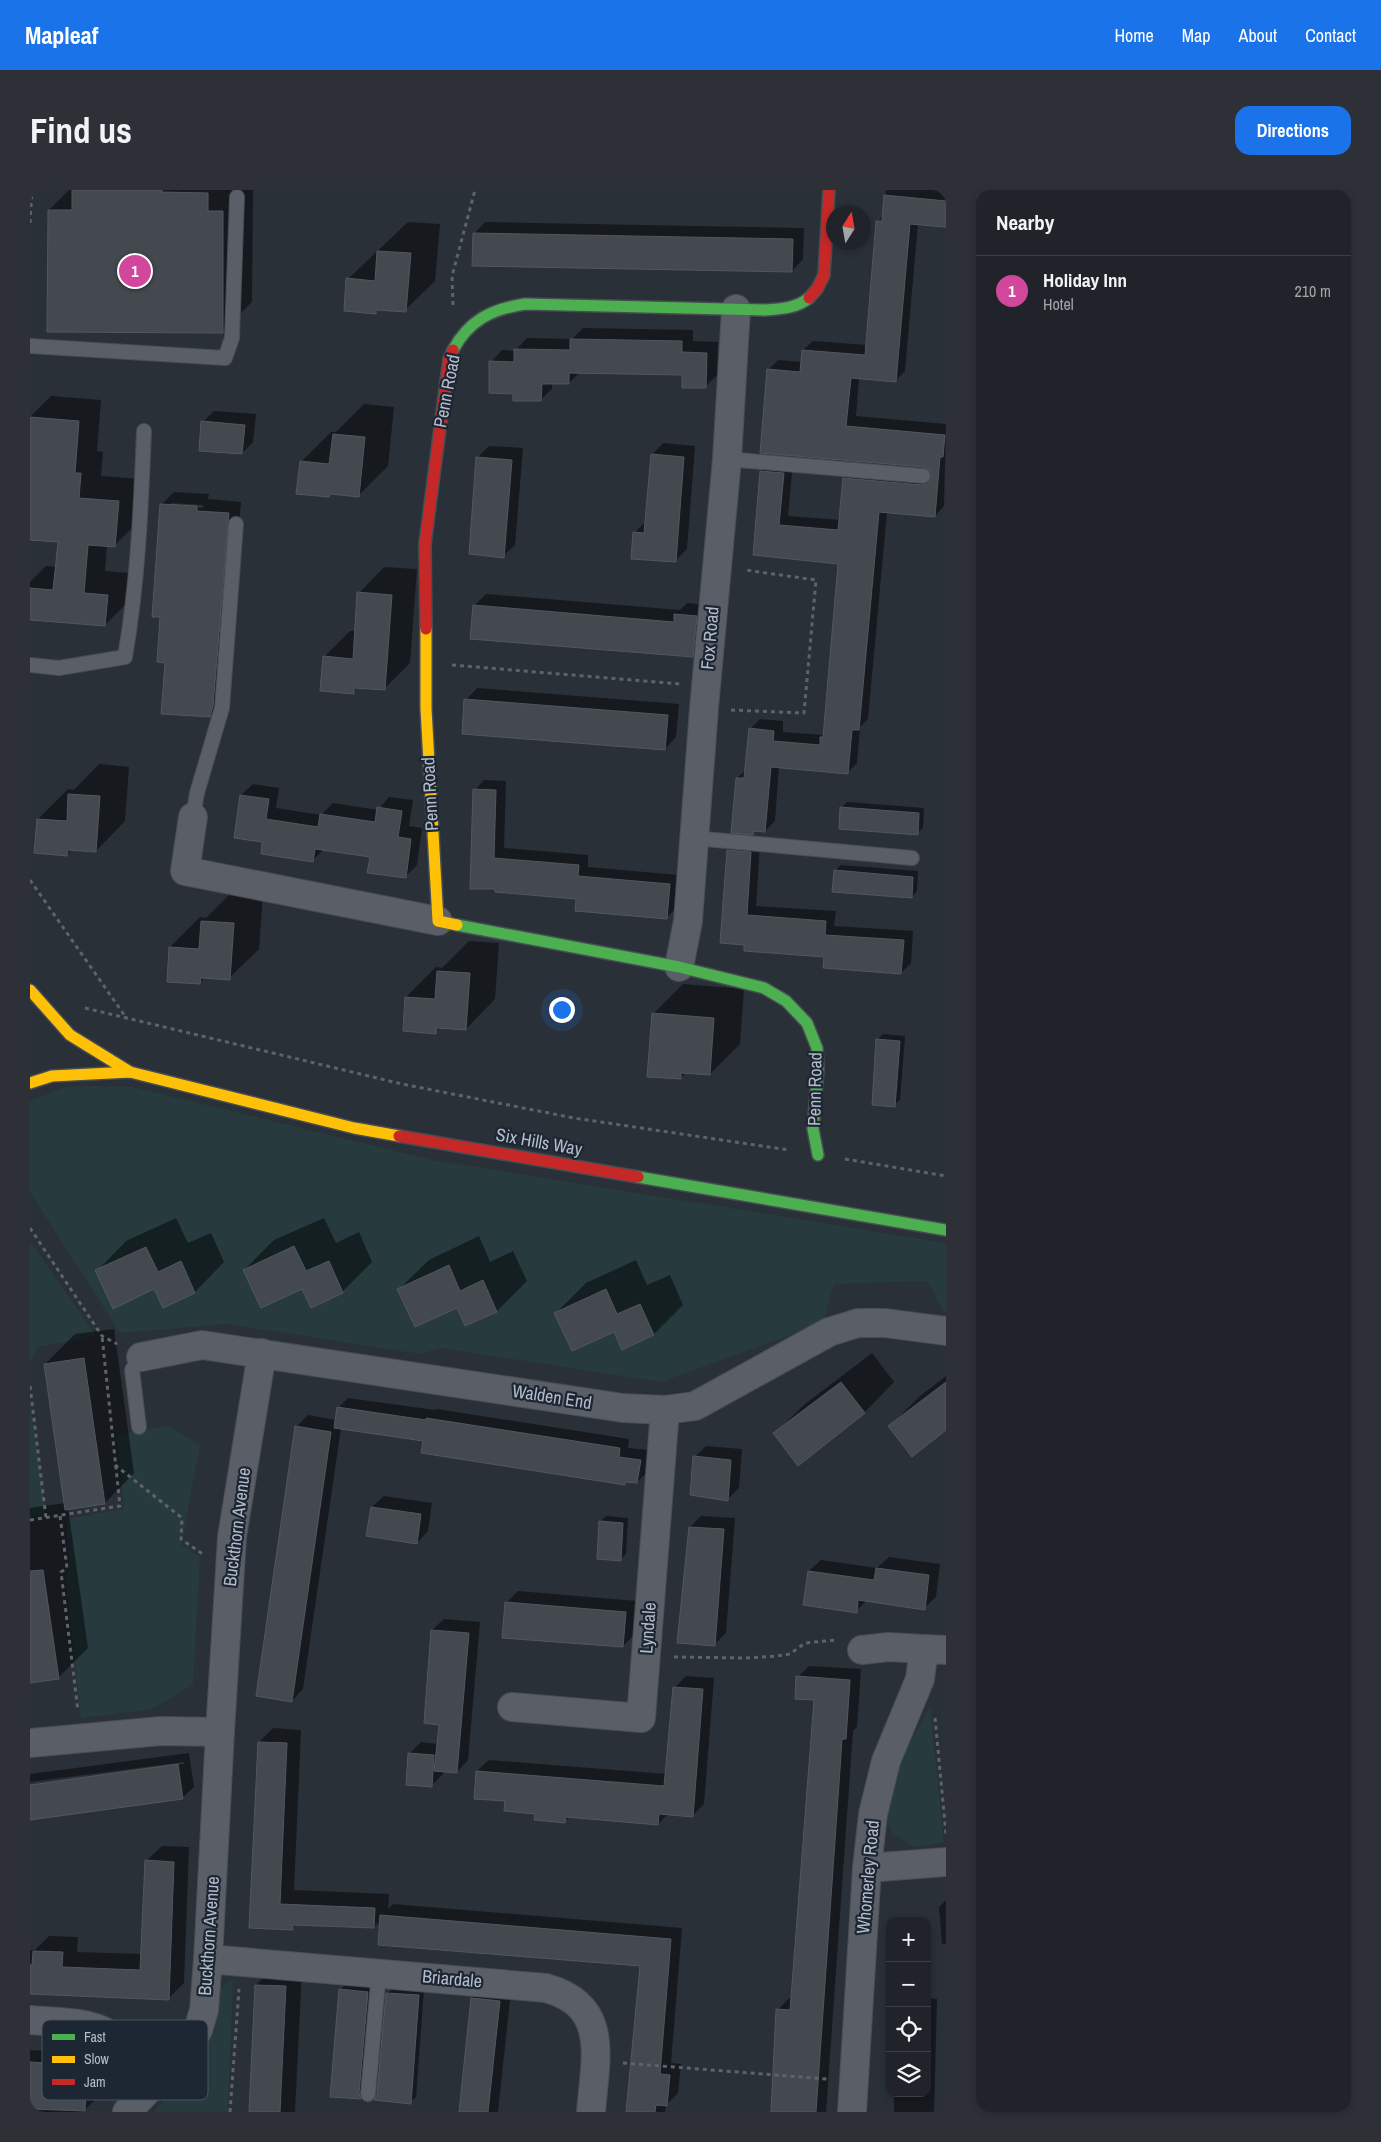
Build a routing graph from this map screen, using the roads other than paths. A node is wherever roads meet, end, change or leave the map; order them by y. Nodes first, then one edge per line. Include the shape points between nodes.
1 (829, 190) edge
2 (237, 197) dead end
3 (736, 309) junction
4 (30, 346) edge
5 (144, 431) dead end
6 (727, 459) junction
7 (923, 476) dead end
8 (236, 524) dead end
9 (30, 665) edge
10 (193, 817) joint
11 (694, 838) junction
12 (912, 858) dead end
13 (438, 921) junction
14 (679, 967) junction
15 (30, 990) edge
16 (130, 1072) junction
17 (30, 1083) edge
18 (818, 1155) road end
19 (946, 1230) edge
20 (946, 1331) edge
21 (262, 1353) junction
22 (141, 1357) joint
23 (665, 1410) junction
24 (139, 1427) dead end
25 (862, 1650) road end
26 (935, 1650) edge
27 (512, 1707) dead end
28 (220, 1732) junction
29 (30, 1743) edge
30 (946, 1862) edge
31 (867, 1868) junction
32 (208, 1959) junction
33 (379, 1972) junction
34 (201, 2020) edge
35 (368, 2094) dead end
36 (138, 2100) edge
37 (127, 2112) edge
38 (591, 2112) edge
39 (852, 2112) edge

1 - 3 street, Penn Road via 824,275 819,287 810,298 797,305 781,309
2 - 4 lane via 232,338 225,358
3 - 6 street, Fox Road
3 - 13 street, Penn Road via 525,304 491,310 468,328 457,342 449,359 445,381 425,544 425,663
5 - 9 lane via 134,610 125,657 59,668
6 - 7 lane
6 - 11 street, Fox Road
8 - 10 lane via 222,708
10 - 13 street, Penn Road via 185,871
11 - 12 lane
11 - 14 street, Fox Road via 688,921
13 - 14 street, Penn Road
14 - 18 street, Penn Road via 764,988 786,1001 807,1023 817,1048 813,1129
15 - 16 street, Six Hills Way via 70,1035
16 - 17 street, Six Hills Way via 52,1076
16 - 19 street, Six Hills Way via 354,1128
20 - 23 street, Walden End via 858,1323 830,1332 695,1406
21 - 22 street, Walden End via 202,1345
21 - 23 street, Walden End via 623,1408
21 - 28 street, Buckthorn Avenue via 232,1537
22 - 24 lane via 132,1370
23 - 27 street, Lyndale via 641,1718
25 - 26 street, Whomerley Road via 888,1647
26 - 31 street, Whomerley Road via 886,1761 873,1814
28 - 29 street via 161,1731
28 - 32 street, Buckthorn Avenue
30 - 31 street
31 - 39 street, Whomerley Road
32 - 33 street, Briardale
32 - 34 street, Buckthorn Avenue
33 - 35 lane
33 - 38 street, Briardale via 562,1992 582,2007 590,2019 597,2043
36 - 37 street, Buckthorn Avenue

